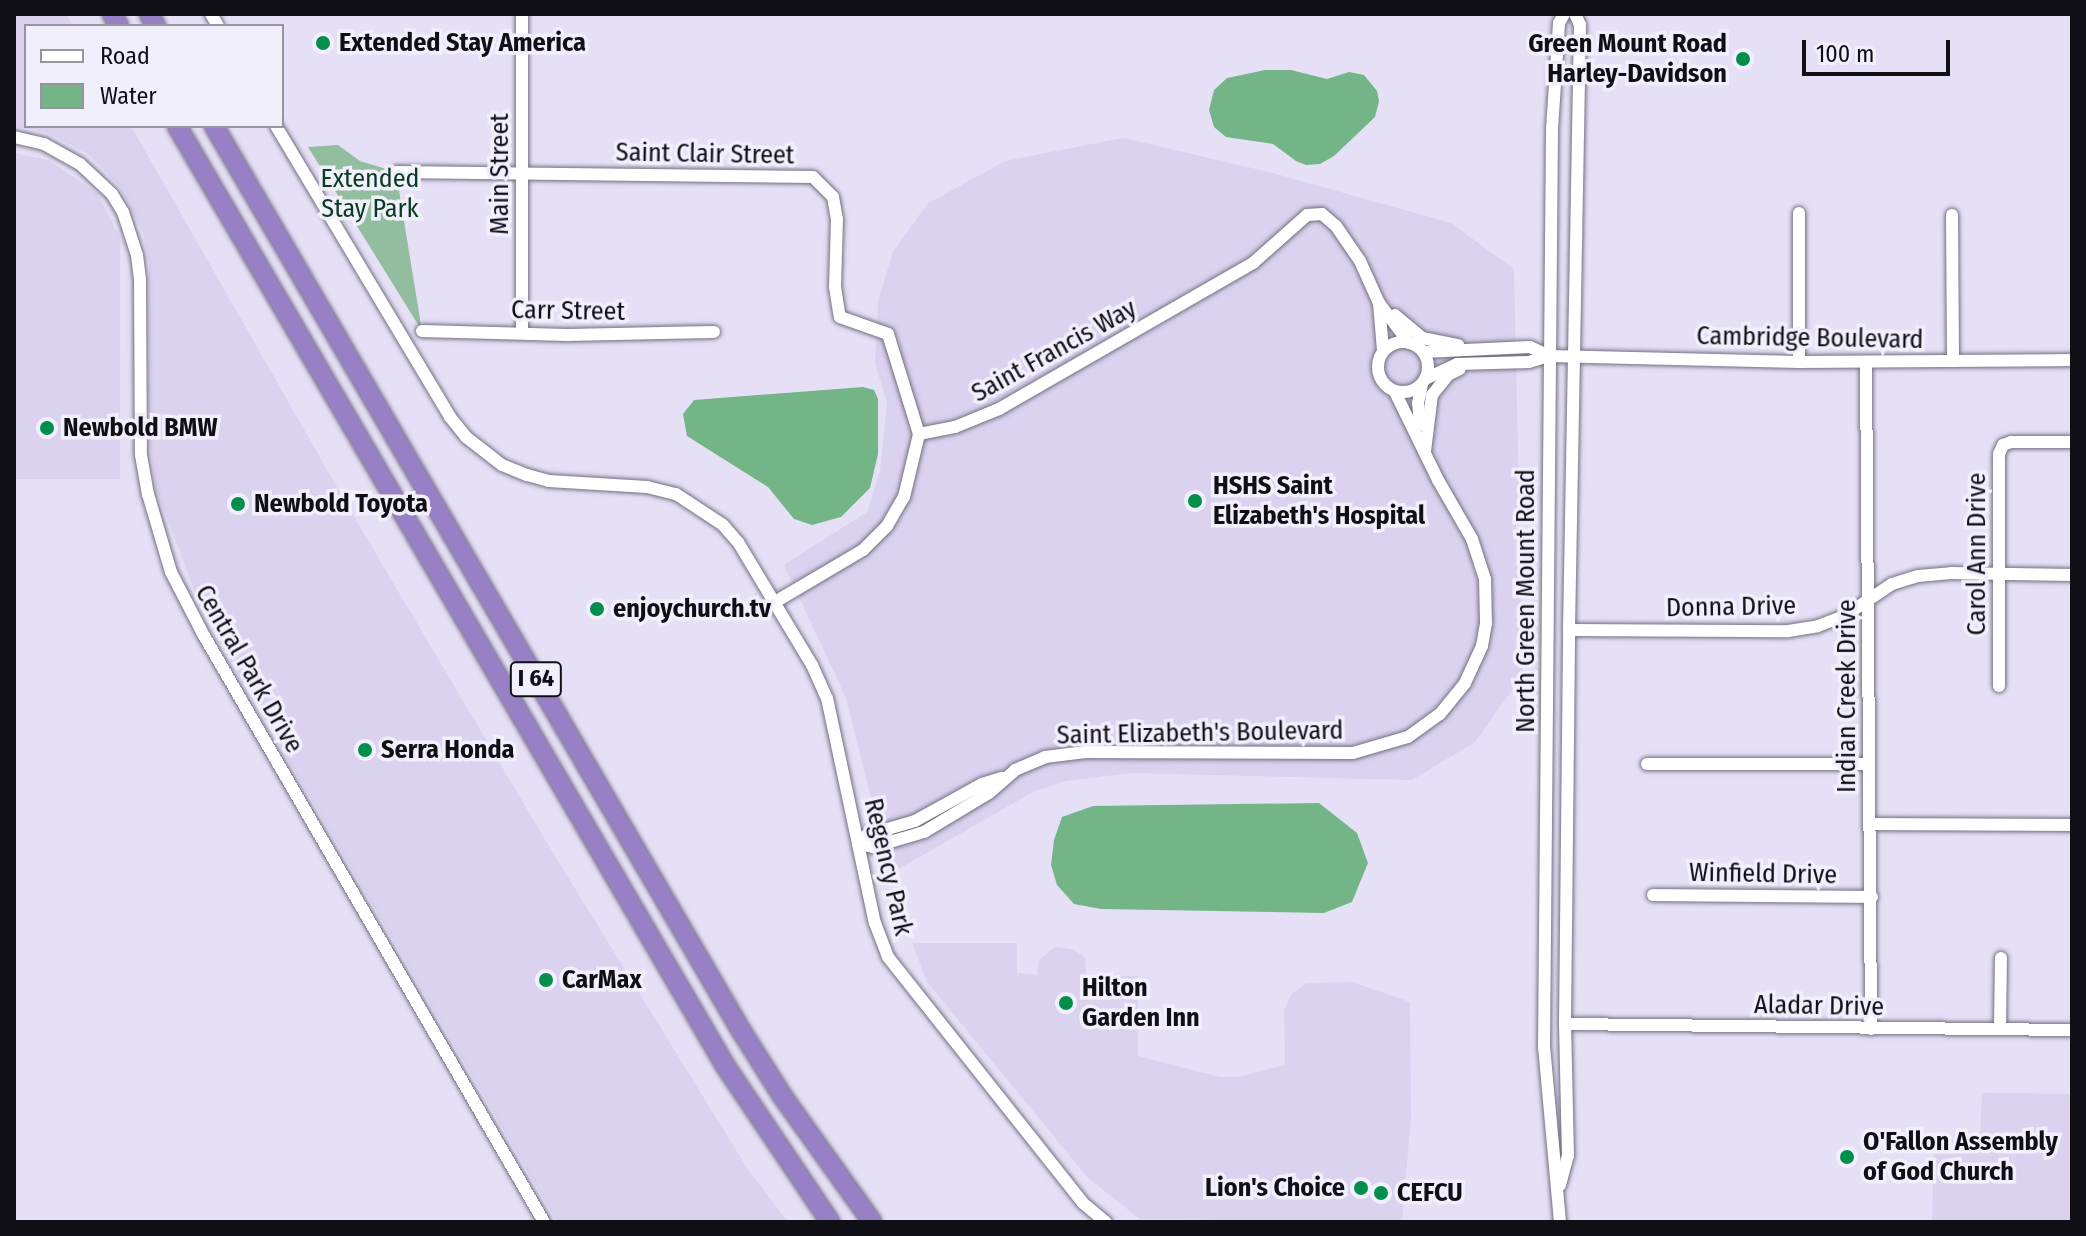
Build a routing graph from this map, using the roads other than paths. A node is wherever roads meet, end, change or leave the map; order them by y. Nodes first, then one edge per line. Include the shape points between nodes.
1 (522, 14) edge
2 (1564, 14) edge
3 (1575, 14) edge
4 (178, 128) edge
5 (215, 128) edge
6 (277, 128) edge
7 (14, 137) edge
8 (396, 172) dead end
9 (522, 174) junction
10 (1799, 213) dead end
11 (1952, 215) dead end
12 (1373, 289) junction
13 (1379, 303) junction
14 (422, 331) dead end
15 (714, 332) dead end
16 (522, 333) junction
17 (1409, 343) junction
18 (1469, 348) junction
19 (1383, 351) junction
20 (1423, 352) junction
21 (1549, 356) junction
22 (1573, 356) junction
23 (2072, 360) edge
24 (1953, 361) junction
25 (1472, 362) junction
26 (1799, 362) junction
27 (1866, 362) junction
28 (1424, 382) junction
29 (1395, 392) junction
30 (919, 434) junction
31 (2072, 442) edge
32 (1423, 446) junction
33 (1998, 573) junction
34 (2072, 575) edge
35 (1869, 599) junction
36 (775, 602) junction
37 (1569, 630) junction
38 (1999, 686) dead end
39 (1647, 764) dead end
40 (1869, 764) junction
41 (1871, 824) junction
42 (2072, 825) edge
43 (858, 844) junction
44 (1653, 895) dead end
45 (1872, 897) junction
46 (2001, 958) dead end
47 (1565, 1024) junction
48 (2000, 1027) junction
49 (1871, 1029) junction
50 (2072, 1030) edge
51 (1559, 1188) junction
52 (1560, 1205) junction
53 (544, 1222) edge
54 (830, 1222) edge
55 (872, 1222) edge
56 (1106, 1222) edge
57 (1549, 1222) edge
58 (1560, 1222) edge

1 - 9 street, Main Street
2 - 21 street, North Green Mount Road via 1559,23 1552,129
3 - 22 street, North Green Mount Road via 1580,39
4 - 54 highway, I 64 via 726,1067
5 - 55 highway, I 64 via 742,1032
6 - 36 street, Regency Park via 466,437 502,465 538,478 676,494 723,525
7 - 53 street, Central Park Drive via 44,144 80,164 123,212 140,280 141,455 171,572
8 - 9 street, Saint Clair Street
9 - 16 street, Main Street
9 - 30 street, Saint Clair Street via 813,177 833,197 840,317 888,334
10 - 26 street
11 - 24 street
12 - 13 street, Saint Francis Way
12 - 18 street, Saint Francis Way via 1422,338
12 - 30 street, Saint Francis Way via 1336,226 1312,213 1253,263 999,409 955,427
13 - 17 street, Saint Francis Way
13 - 19 street, Saint Francis Way
14 - 16 street, Carr Street
15 - 16 street, Carr Street
17 - 19 street via 1398,342
17 - 20 street
18 - 20 street
18 - 21 street via 1530,347
19 - 29 street, Saint Elizabeth's Boulevard via 1378,372
20 - 28 street, Saint Elizabeth's Boulevard via 1429,368
21 - 22 street, Cambridge Boulevard
21 - 25 street via 1529,362
21 - 51 street, North Green Mount Road via 1544,1047 1551,1155
22 - 26 street, Cambridge Boulevard
22 - 37 street, North Green Mount Road
23 - 24 street, Cambridge Boulevard
24 - 27 street, Cambridge Boulevard
25 - 28 street via 1447,367
25 - 32 street via 1448,375 1432,395
26 - 27 street, Cambridge Boulevard
27 - 35 street, Indian Creek Drive
28 - 29 street via 1412,391
28 - 32 street, Saint Elizabeth's Boulevard via 1418,403
29 - 32 street, Saint Elizabeth's Boulevard
30 - 36 street via 904,497 887,526 863,550
31 - 33 street, Carol Ann Drive via 2003,445
32 - 43 street, Saint Elizabeth's Boulevard via 1479,554 1487,602 1475,666 1454,699 1424,727 1393,744 1353,753 1064,754 1028,763 924,832 873,847
33 - 34 street, Donna Drive
33 - 35 street, Donna Drive via 1918,576
33 - 38 street, Carol Ann Drive
35 - 37 street, Donna Drive via 1832,621 1788,631
35 - 40 street, Indian Creek Drive
36 - 43 street, Regency Park via 827,698
37 - 47 street, North Green Mount Road
39 - 40 street
40 - 41 street, Indian Creek Drive
41 - 42 street
41 - 45 street, Indian Creek Drive
43 - 56 street, Regency Park via 888,957 1083,1203
44 - 45 street, Winfield Drive
45 - 49 street, Indian Creek Drive
46 - 48 street
47 - 49 street, Aladar Drive
47 - 51 street, North Green Mount Road via 1568,1156
48 - 49 street, Aladar Drive
48 - 50 street, Aladar Drive
51 - 52 street, North Green Mount Road
52 - 57 street
52 - 58 street, North Green Mount Road

